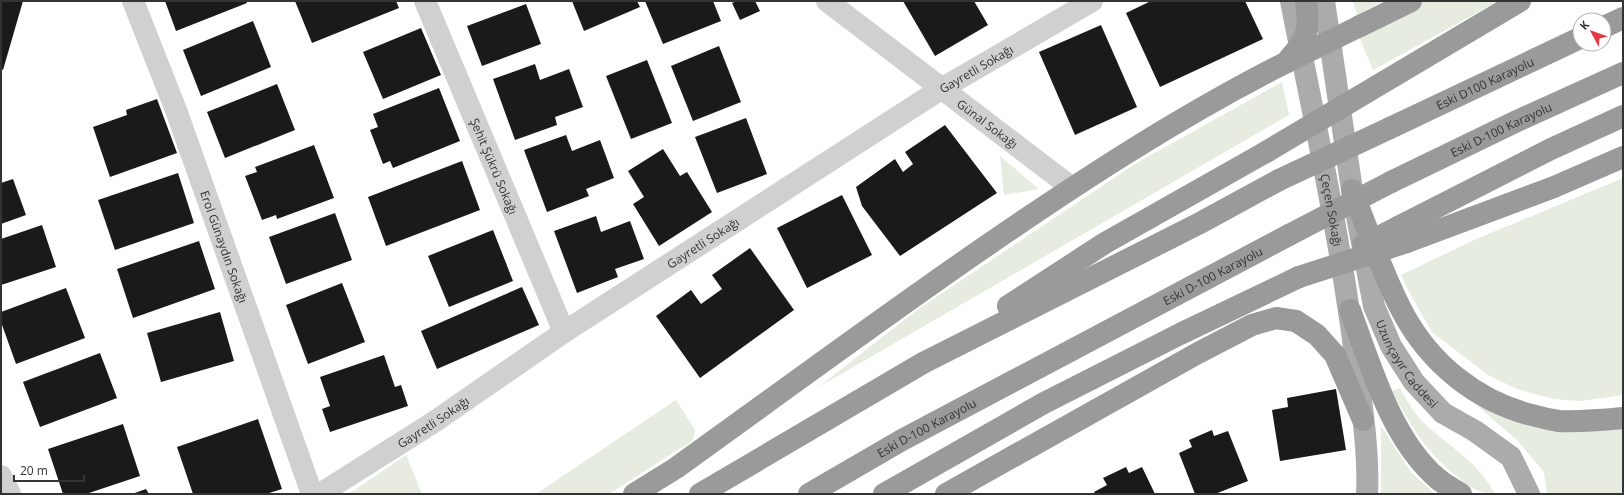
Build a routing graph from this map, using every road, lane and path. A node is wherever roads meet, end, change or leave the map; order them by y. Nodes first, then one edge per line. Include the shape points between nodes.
1 (133, 1) edge
2 (425, 1) edge
3 (827, 1) edge
4 (1092, 1) edge
5 (1292, 1) edge
6 (1306, 1) edge
7 (1324, 1) edge
8 (1411, 1) edge
9 (1520, 1) edge
10 (1623, 18) edge
11 (1612, 23) edge
12 (1572, 42) edge
13 (1287, 62) junction
14 (1623, 72) edge
15 (941, 89) junction
16 (1623, 116) edge
17 (1623, 157) edge
18 (1071, 187) junction
19 (1352, 190) junction
20 (1402, 234) junction
21 (1350, 310) junction
22 (564, 332) junction
23 (924, 363) junction
24 (1623, 418) edge
25 (1363, 420) junction
26 (1, 476) edge
27 (10, 494) edge
28 (312, 494) edge
29 (320, 494) edge
30 (634, 494) edge
31 (700, 494) edge
32 (809, 494) edge
33 (884, 494) edge
34 (946, 494) edge
35 (1367, 494) edge
36 (1461, 494) edge
37 (1529, 494) edge

1 - 28 street, Erol Günaydın Sokağı via 176,110
2 - 22 street, Şehit Şükrü Sokağı
3 - 15 street, Günal Sokağı
4 - 15 street, Gayretli Sokağı
5 - 21 main road, Çeçen Sokağı
6 - 13 highway, bridge via 1309,24 1302,44
7 - 19 main road, Çeçen Sokağı
8 - 13 highway, bridge
9 - 23 highway, bridge via 1266,152 1105,243
10 - 11 highway
12 - 23 highway, Eski D100 Karayolu, bridge via 1279,180 1200,223
13 - 18 highway via 1156,134
14 - 32 highway, Eski D-100 Karayolu, bridge via 1391,182 902,440
15 - 18 street, Günal Sokağı
15 - 22 street, Gayretli Sokağı
16 - 20 highway via 1551,149
17 - 20 highway via 1554,187
18 - 30 highway via 676,468
19 - 24 highway via 1402,311 1421,342 1441,366 1490,400 1522,413 1558,421
19 - 37 main road, Uzunçayır Caddesi via 1374,306 1391,346 1414,382 1443,413 1475,431 1511,458
20 - 33 highway, bridge via 1299,277 1180,334 1044,403
21 - 25 main road, Çeçen Sokağı
21 - 36 highway via 1381,392 1400,431 1417,457 1438,479
22 - 29 street, Gayretli Sokağı via 434,422
23 - 31 highway
25 - 34 highway via 1335,355 1317,335 1296,321 1276,318 1252,325 1198,353
25 - 35 main road
26 - 27 street

